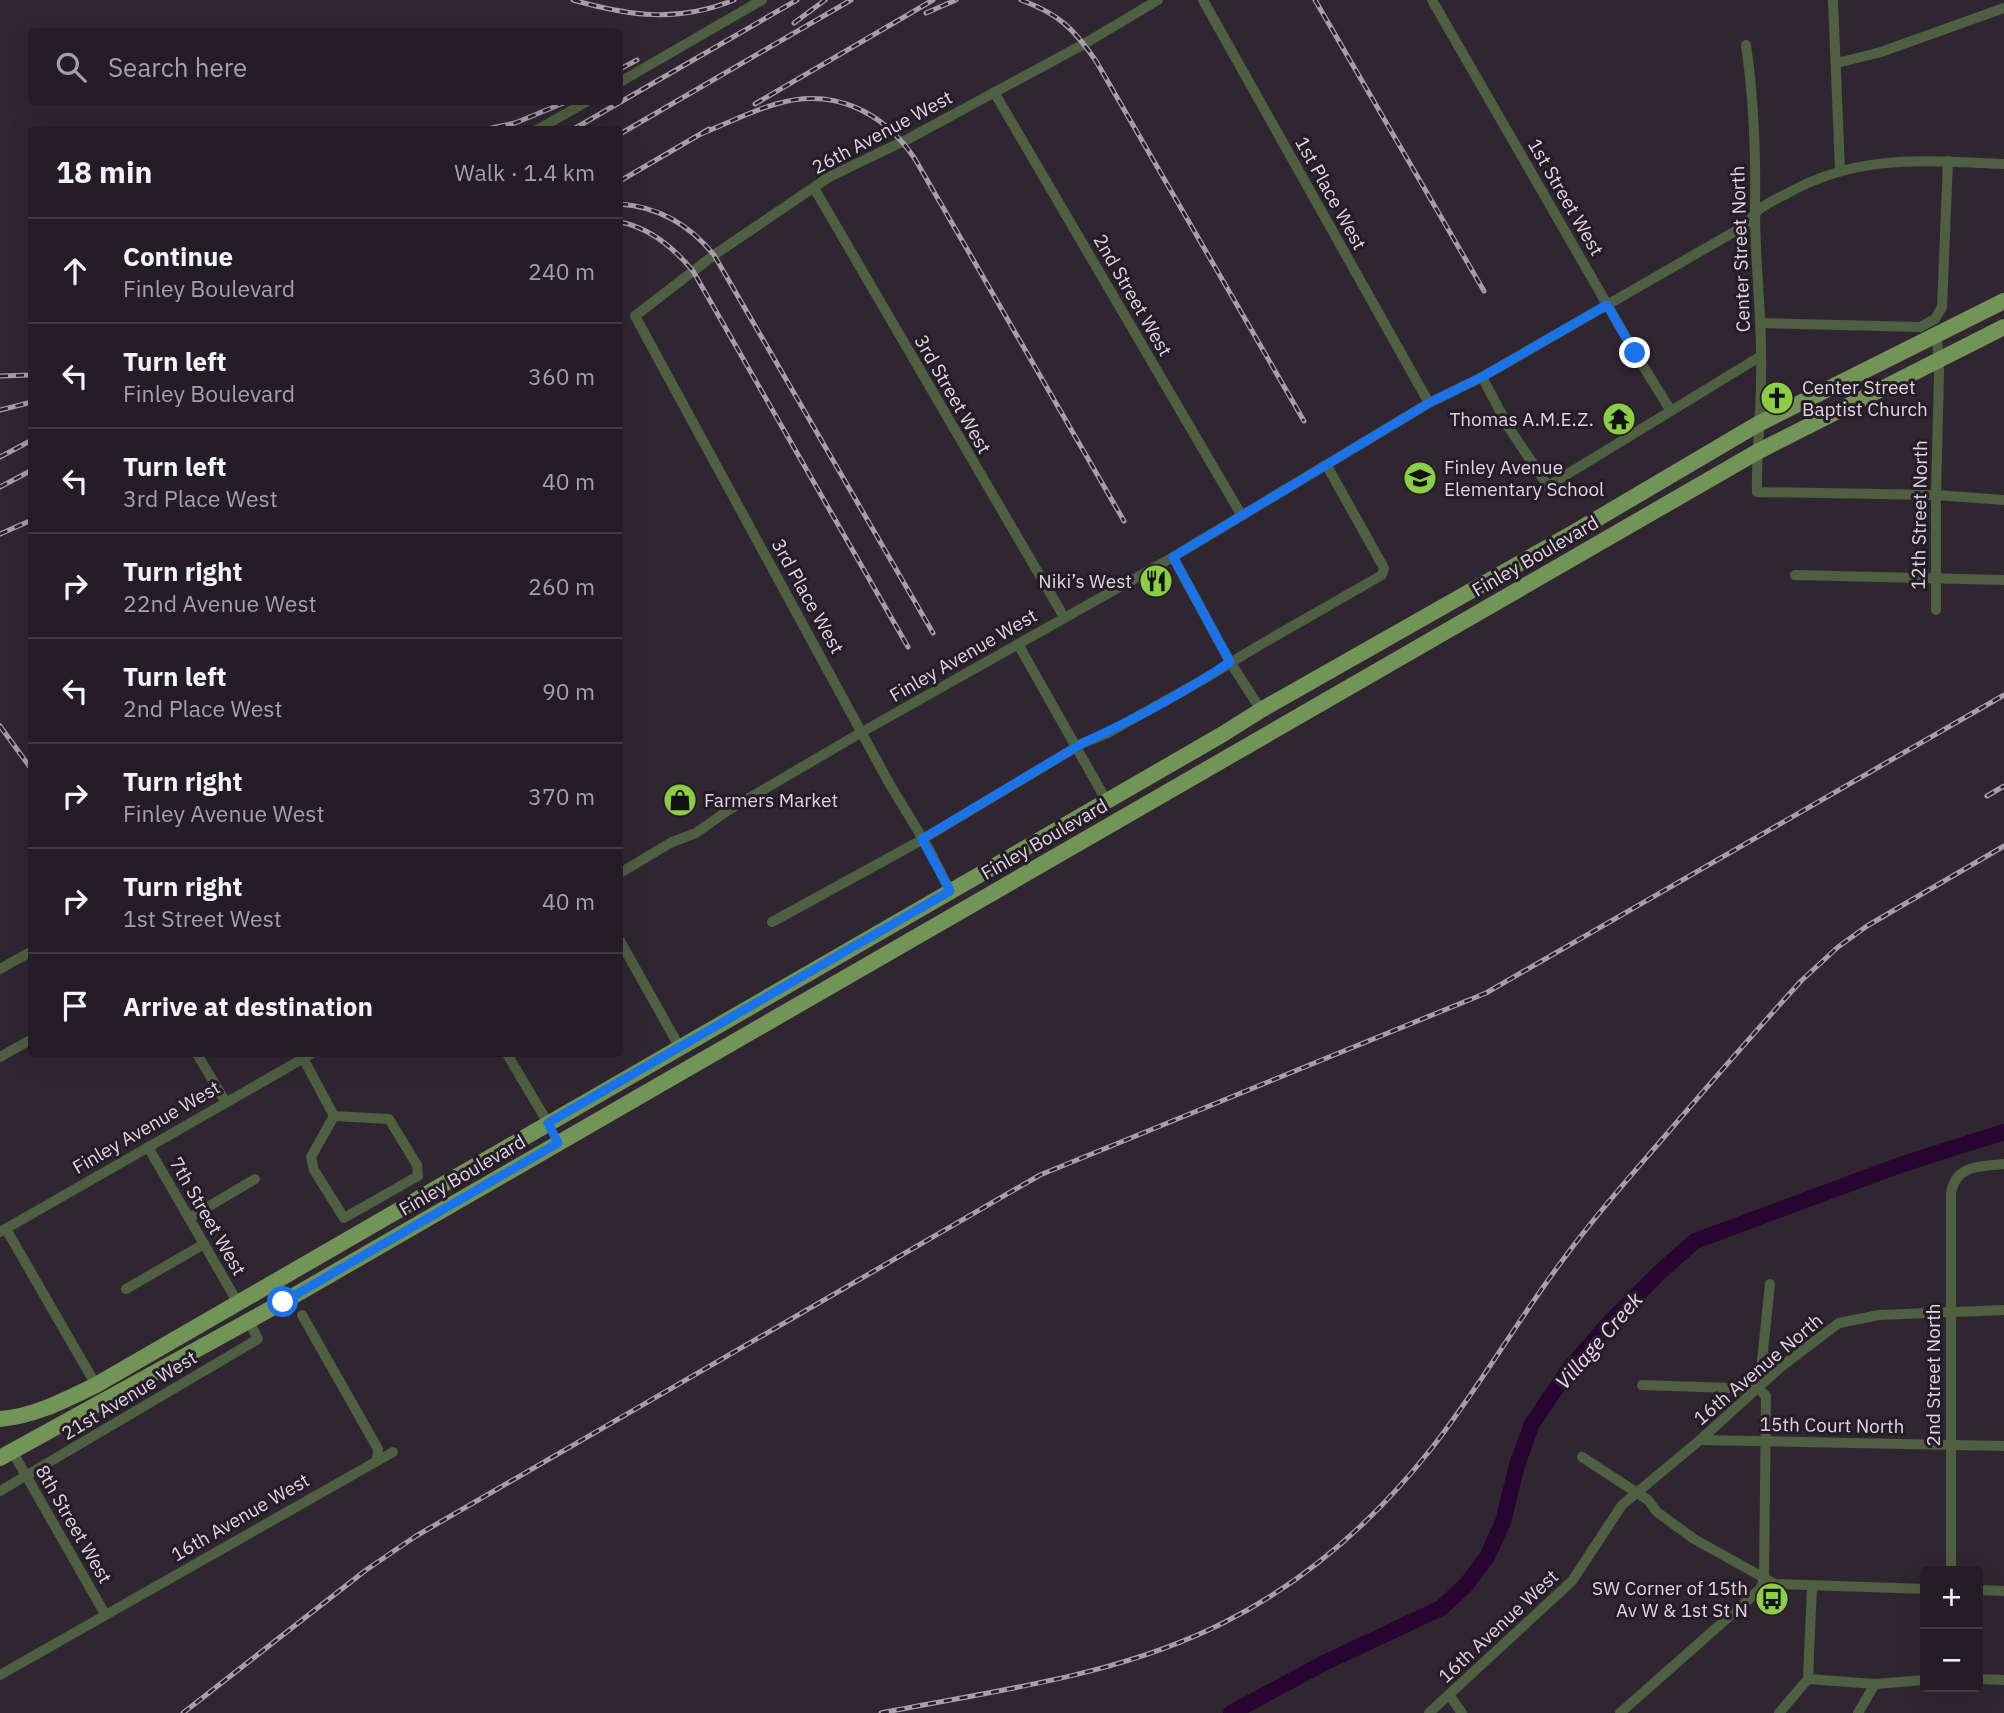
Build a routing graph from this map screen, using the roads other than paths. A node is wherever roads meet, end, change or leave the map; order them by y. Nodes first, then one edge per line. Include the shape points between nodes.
1 (762, 0) edge
2 (1158, 0) edge
3 (1203, 0) edge
4 (1432, 0) edge
5 (1833, 0) edge
6 (2004, 9) edge
7 (1746, 45) dead end
8 (1837, 63) junction
9 (623, 80) edge
10 (994, 92) junction
11 (581, 105) edge
12 (544, 126) edge
13 (1948, 162) junction
14 (2004, 164) edge
15 (1840, 170) junction
16 (814, 188) junction
17 (1755, 211) junction
18 (2004, 301) edge
19 (1607, 305) junction
20 (635, 316) joint
21 (1760, 323) junction
22 (2004, 327) edge
23 (1937, 336) junction
24 (1761, 356) junction
25 (1938, 362) junction
26 (1482, 377) junction
27 (1429, 403) junction
28 (1671, 411) junction
29 (1758, 424) junction
30 (1757, 452) junction
31 (1327, 466) junction
32 (1936, 495) junction
33 (2004, 500) edge
34 (1242, 516) junction
35 (1573, 533) junction
36 (1585, 551) junction
37 (1173, 557) junction
38 (1795, 575) dead end
39 (1936, 578) junction
40 (2004, 580) edge
41 (1936, 610) dead end
42 (1064, 617) junction
43 (1017, 644) junction
44 (1230, 662) junction
45 (1261, 710) junction
46 (1273, 731) junction
47 (862, 732) junction
48 (1077, 748) junction
49 (1106, 800) junction
50 (1117, 821) junction
51 (922, 839) junction
52 (623, 871) edge
53 (950, 891) junction
54 (962, 910) junction
55 (772, 922) dead end
56 (623, 946) edge
57 (28, 953) edge
58 (0, 969) edge
59 (789, 984) junction
60 (805, 1001) junction
61 (28, 1041) edge
62 (679, 1046) junction
63 (0, 1057) edge
64 (199, 1057) edge
65 (305, 1057) edge
66 (307, 1057) edge
67 (509, 1057) edge
68 (692, 1066) junction
69 (225, 1101) junction
70 (334, 1116) junction
71 (548, 1123) junction
72 (558, 1143) junction
73 (148, 1147) junction
74 (2004, 1164) edge
75 (255, 1179) dead end
76 (189, 1218) junction
77 (3, 1230) edge
78 (204, 1244) junction
79 (1770, 1284) dead end
80 (126, 1289) dead end
81 (238, 1303) junction
82 (2004, 1310) edge
83 (1951, 1312) junction
84 (302, 1315) dead end
85 (249, 1322) junction
86 (96, 1385) junction
87 (1642, 1385) dead end
88 (1759, 1389) junction
89 (106, 1400) junction
90 (0, 1419) edge
91 (1700, 1440) junction
92 (1766, 1440) junction
93 (1951, 1445) junction
94 (2004, 1446) edge
95 (393, 1452) dead end
96 (6, 1455) edge
97 (1582, 1457) dead end
98 (377, 1459) junction
99 (26, 1476) junction
100 (0, 1491) edge
101 (1635, 1493) junction
102 (1951, 1566) edge
103 (1764, 1579) junction
104 (1811, 1586) junction
105 (1920, 1589) edge
106 (1983, 1590) edge
107 (2004, 1591) edge
108 (105, 1614) junction
109 (0, 1675) edge
110 (1808, 1679) junction
111 (1983, 1679) edge
112 (1920, 1680) edge
113 (2004, 1680) edge
114 (1875, 1684) junction
115 (1449, 1695) junction
116 (1429, 1713) edge
117 (1462, 1713) edge
118 (1620, 1713) edge
119 (1779, 1713) edge
120 (1858, 1713) edge

1 - 9 street
2 - 10 street, 26th Avenue West
3 - 27 street, 1st Place West
4 - 19 street, 1st Street West
5 - 8 street
6 - 8 street
7 - 17 street, Center Street North
8 - 15 street
10 - 16 street, 26th Avenue West
10 - 34 street, 2nd Street West
11 - 12 street
13 - 14 street, Finley Avenue West
13 - 15 street, Finley Avenue West via 1884,162
13 - 21 street via 1942,307 1936,319 1920,327
15 - 17 street, Finley Avenue West
16 - 20 street, 26th Avenue West via 713,255
16 - 42 street, 3rd Street West
17 - 19 street, Finley Avenue West via 1746,225
17 - 21 street, Center Street North
18 - 23 main road, Finley Boulevard
19 - 26 street, Finley Avenue West
19 - 28 street, 1st Street West
20 - 47 street, 3rd Place West
21 - 24 street, Center Street North
22 - 25 main road, Finley Boulevard
23 - 25 street, 12th Street North
23 - 29 main road, Finley Boulevard
24 - 28 street
24 - 29 street, Center Street North
25 - 30 main road, Finley Boulevard
25 - 32 street, 12th Street North
26 - 27 street, Finley Avenue West
26 - 28 street via 1548,486
27 - 31 street, Finley Avenue West
29 - 30 street, Center Street North
29 - 35 main road, Finley Boulevard
30 - 32 street, Center Street North via 1757,492
30 - 36 main road, Finley Boulevard
31 - 34 street, Finley Avenue West
31 - 44 street via 1384,568 1382,575
32 - 33 street
32 - 39 street, 12th Street North
34 - 37 street, Finley Avenue West
35 - 36 main road
35 - 45 main road, Finley Boulevard
36 - 46 main road, Finley Boulevard
37 - 42 street, Finley Avenue West
37 - 44 street
38 - 39 street
39 - 40 street
39 - 41 street, 12th Street North
42 - 43 street, Finley Avenue West
43 - 47 street, Finley Avenue West
43 - 48 street
44 - 45 street
44 - 48 street
45 - 46 main road
45 - 49 main road, Finley Boulevard
46 - 50 main road, Finley Boulevard
47 - 51 street, 3rd Place West
47 - 52 street, Finley Avenue West
48 - 49 street
48 - 51 street
49 - 50 main road
49 - 53 main road, Finley Boulevard
50 - 54 main road, Finley Boulevard
51 - 53 street, 3rd Place West
51 - 55 street
53 - 54 main road
53 - 59 main road, Finley Boulevard
54 - 60 main road, Finley Boulevard
56 - 62 street
57 - 58 street
59 - 60 main road
59 - 62 main road, Finley Boulevard
60 - 68 main road, Finley Boulevard
61 - 63 street
62 - 68 main road
62 - 71 main road, Finley Boulevard
64 - 69 street
65 - 69 street, Finley Avenue West
66 - 70 street
67 - 71 street
68 - 72 main road, Finley Boulevard
69 - 73 street, Finley Avenue West
70 - 70 street via 311,1161 341,1214 347,1218 418,1176 417,1165 389,1119
71 - 72 main road
71 - 81 main road, Finley Boulevard
72 - 85 main road, Finley Boulevard
73 - 76 street, 7th Street West
73 - 77 street, Finley Avenue West
74 - 83 street, 2nd Street North via 1961,1172 1955,1179 1951,1194
75 - 76 street
76 - 78 street, 7th Street West
77 - 86 street
78 - 80 street
78 - 81 street, 7th Street West
79 - 88 street
81 - 85 main road
81 - 86 main road, Finley Boulevard
82 - 83 street, 16th Avenue North
83 - 88 street, 16th Avenue North via 1879,1315 1839,1323
83 - 93 street, 2nd Street North
84 - 98 street via 377,1449
85 - 89 main road, Finley Boulevard
85 - 99 street, 21st Avenue West via 258,1339
86 - 89 main road
86 - 90 main road, Finley Boulevard via 33,1413
87 - 88 street
88 - 91 street, 16th Avenue North
88 - 92 street via 1766,1395
89 - 96 main road, Finley Boulevard
91 - 92 street, 15th Court North
91 - 101 street, 16th Avenue North
92 - 93 street, 15th Court North
92 - 103 street
93 - 94 street, 15th Court North
93 - 102 street, 2nd Street North
95 - 98 street, 16th Avenue West
96 - 99 street, 8th Street West
97 - 101 street
98 - 108 street, 16th Avenue West
99 - 100 street, 21st Avenue West
99 - 108 street, 8th Street West
101 - 103 street via 1694,1539
101 - 115 street, 16th Avenue West via 1622,1505 1572,1581
103 - 104 street
103 - 118 street via 1761,1588
104 - 105 street
104 - 110 street
106 - 107 street
108 - 109 street
110 - 114 street
110 - 119 street
111 - 113 street
112 - 114 street
114 - 120 street
115 - 116 street, 16th Avenue West
115 - 117 street

